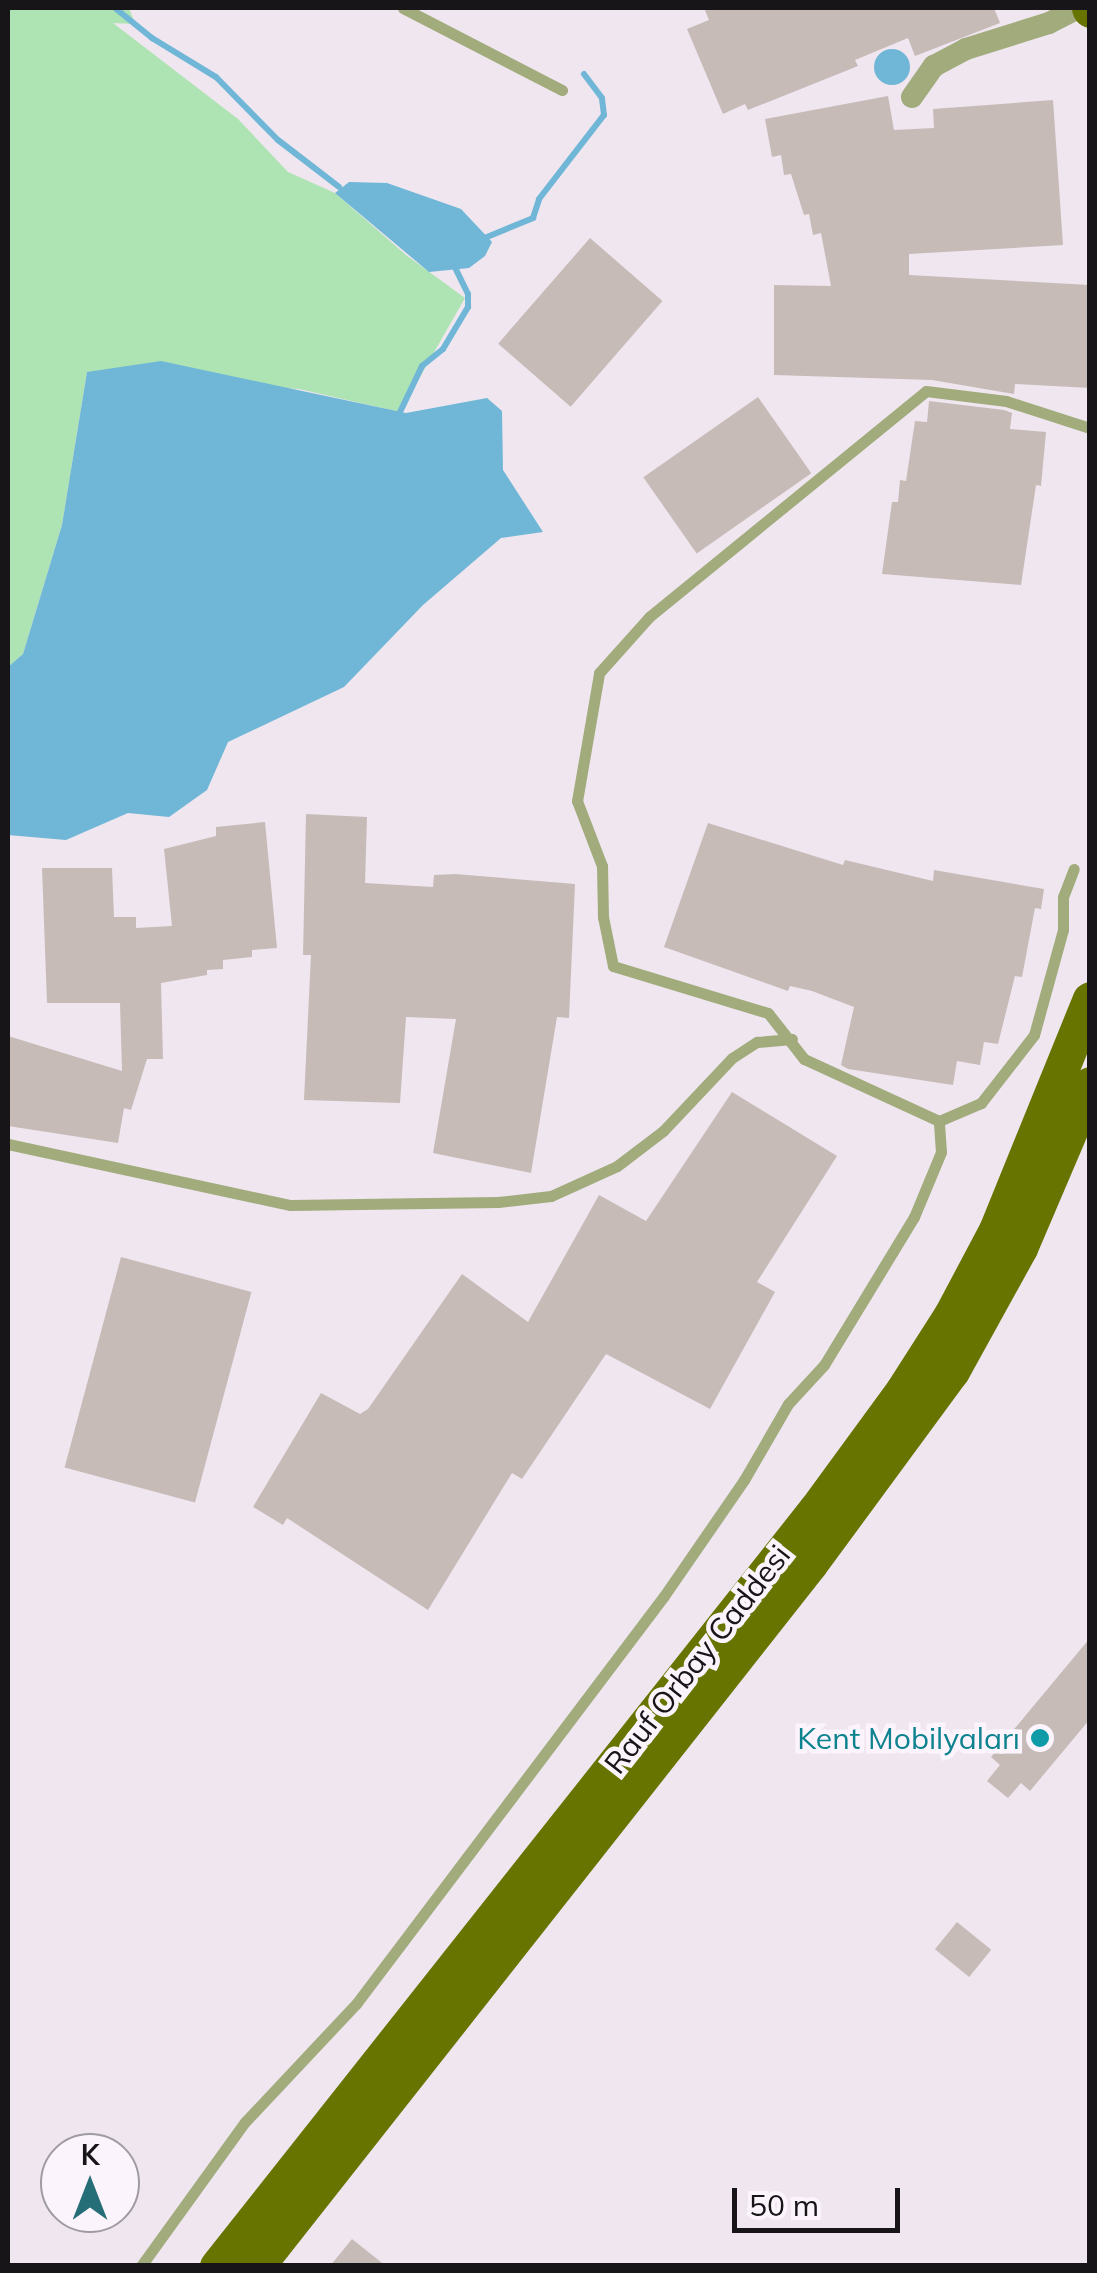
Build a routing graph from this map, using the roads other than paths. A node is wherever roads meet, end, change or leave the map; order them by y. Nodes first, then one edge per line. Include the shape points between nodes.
1 (403, 8) edge
2 (1079, 8) edge
3 (562, 90) dead end
4 (912, 97) dead end
5 (1090, 428) edge
6 (1074, 869) dead end
7 (1090, 999) edge
8 (792, 1039) junction
9 (1090, 1084) edge
10 (938, 1122) junction
11 (8, 1144) edge
12 (141, 2266) edge
13 (218, 2266) edge
14 (257, 2266) edge

1 - 3 lane
2 - 4 street via 934,66
5 - 8 lane via 1006,401 926,391 649,616 599,673 577,801 602,866 603,917 614,966 768,1013
6 - 10 lane via 1034,1035 982,1103
7 - 13 main road, Rauf Orbay Caddesi via 996,1230 903,1390
8 - 10 lane via 804,1059
8 - 11 lane via 757,1042 732,1058 663,1131 617,1166 552,1196 291,1205
9 - 14 main road, Rauf Orbay Caddesi via 1020,1248 941,1386 810,1564
10 - 12 lane via 940,1152 914,1217 824,1365 788,1404 664,1596 356,2004 246,2122

